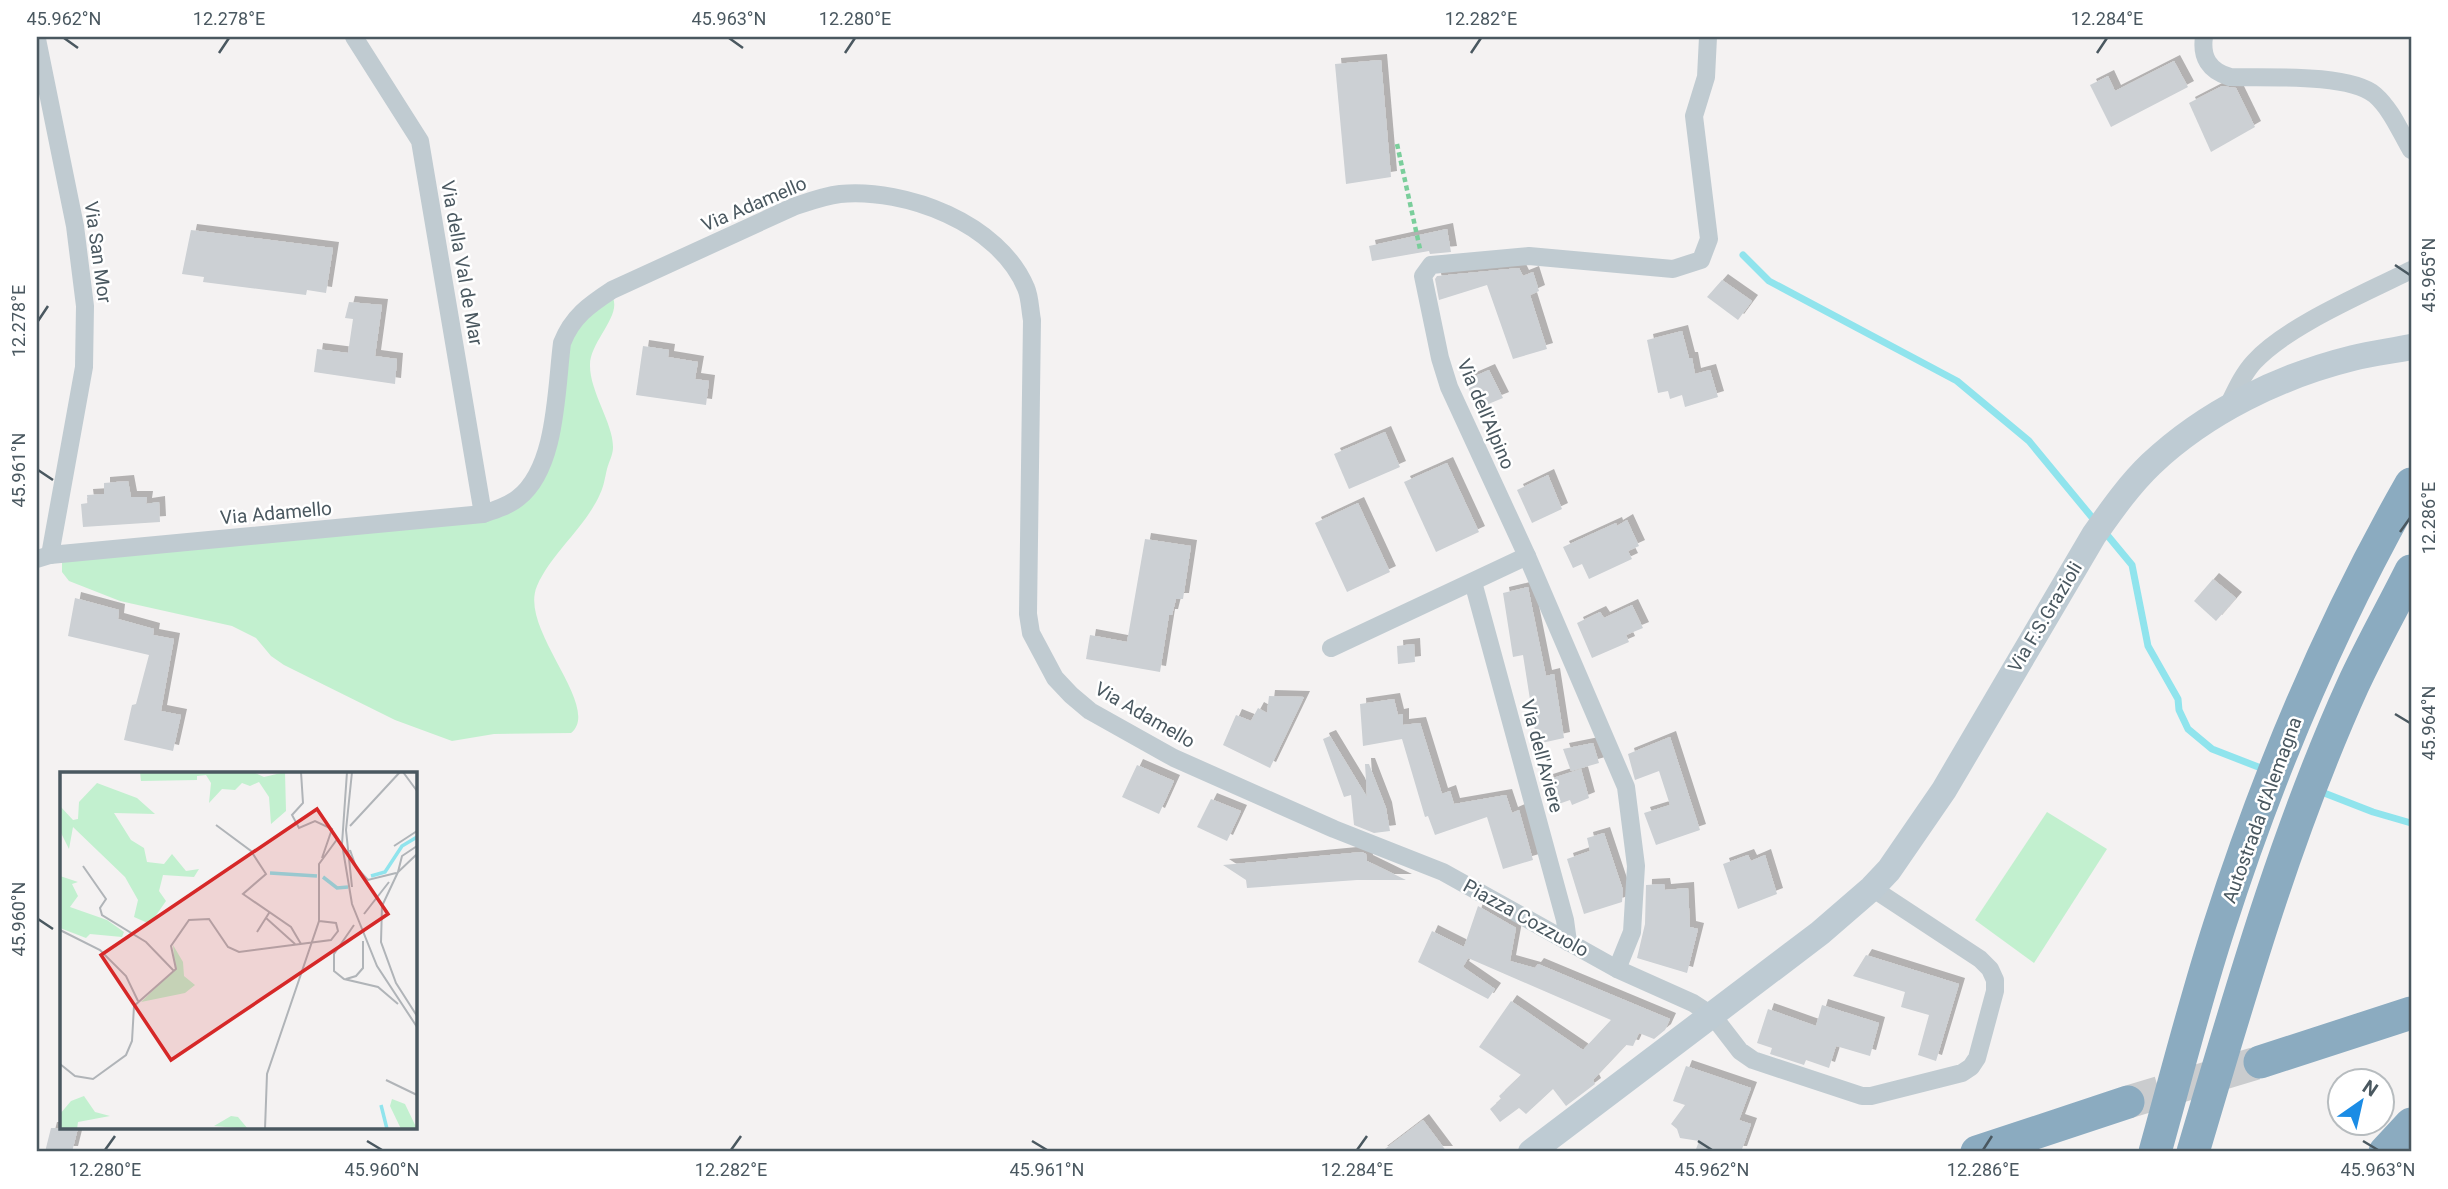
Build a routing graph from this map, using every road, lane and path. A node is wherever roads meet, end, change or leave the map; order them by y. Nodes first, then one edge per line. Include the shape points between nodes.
1 (354, 37) edge
2 (1708, 37) edge
3 (2204, 37) edge
4 (37, 39) edge
5 (1397, 144) dead end
6 (2411, 150) edge
7 (2411, 270) edge
8 (1425, 271) junction
9 (2411, 346) edge
10 (2227, 408) junction
11 (2411, 484) edge
12 (483, 514) junction
13 (1527, 556) junction
14 (43, 557) edge
15 (2411, 571) edge
16 (1473, 582) junction
17 (1331, 648) dead end
18 (1334, 829) joint
19 (1872, 888) junction
20 (1568, 942) junction
21 (1618, 969) junction
22 (2411, 1013) edge
23 (1713, 1016) junction
24 (2260, 1062) tunnel mouth
25 (2128, 1102) tunnel mouth
26 (2411, 1124) edge
27 (1531, 1152) edge
28 (1977, 1152) edge
29 (2155, 1152) edge
30 (2193, 1152) edge
31 (2385, 1152) edge

1 - 12 street, Via della Val de Mar via 420,141
2 - 8 street via 1706,77 1694,116 1709,239 1701,260 1672,269 1529,256 1431,265
3 - 6 street via 2204,58 2230,77 2342,81 2366,89 2386,107
4 - 14 street, Via San Mor via 75,226 85,306 84,367
5 - 8 path
7 - 10 street via 2283,338 2250,368
8 - 13 street, Via dell'Alpino via 1424,289 1449,387
9 - 10 main road, Via F.S.Grazioli via 2305,373
10 - 19 main road, Via F.S.Grazioli via 2174,444 2119,501 2072,570 1931,811
11 - 29 highway, Autostrada d'Alemagna via 2314,674 2270,781 2218,928
12 - 14 street, Via Adamello
12 - 18 street, Via Adamello via 520,498 539,474 550,441 568,327 612,290 819,198 883,196 953,216 1002,253 1027,290 1032,320 1028,614 1031,633 1055,678 1090,710 1174,758
13 - 16 street
13 - 21 street, Via dell'Alpino via 1626,788 1636,866 1632,932
15 - 30 highway, Autostrada d'Alemagna via 2354,685 2307,798 2256,938
16 - 17 street
16 - 20 street, Via dell'Aviere
18 - 20 street, Piazza Cozzuolo via 1443,872
19 - 23 main road, Via F.S.Grazioli
19 - 23 street via 1990,969 1995,991 1971,1067 1871,1096 1852,1094 1753,1060 1740,1051
20 - 21 street, Piazza Cozzuolo
21 - 23 street, Piazza Cozzuolo
22 - 24 highway
23 - 27 main road
25 - 28 highway
26 - 31 highway

